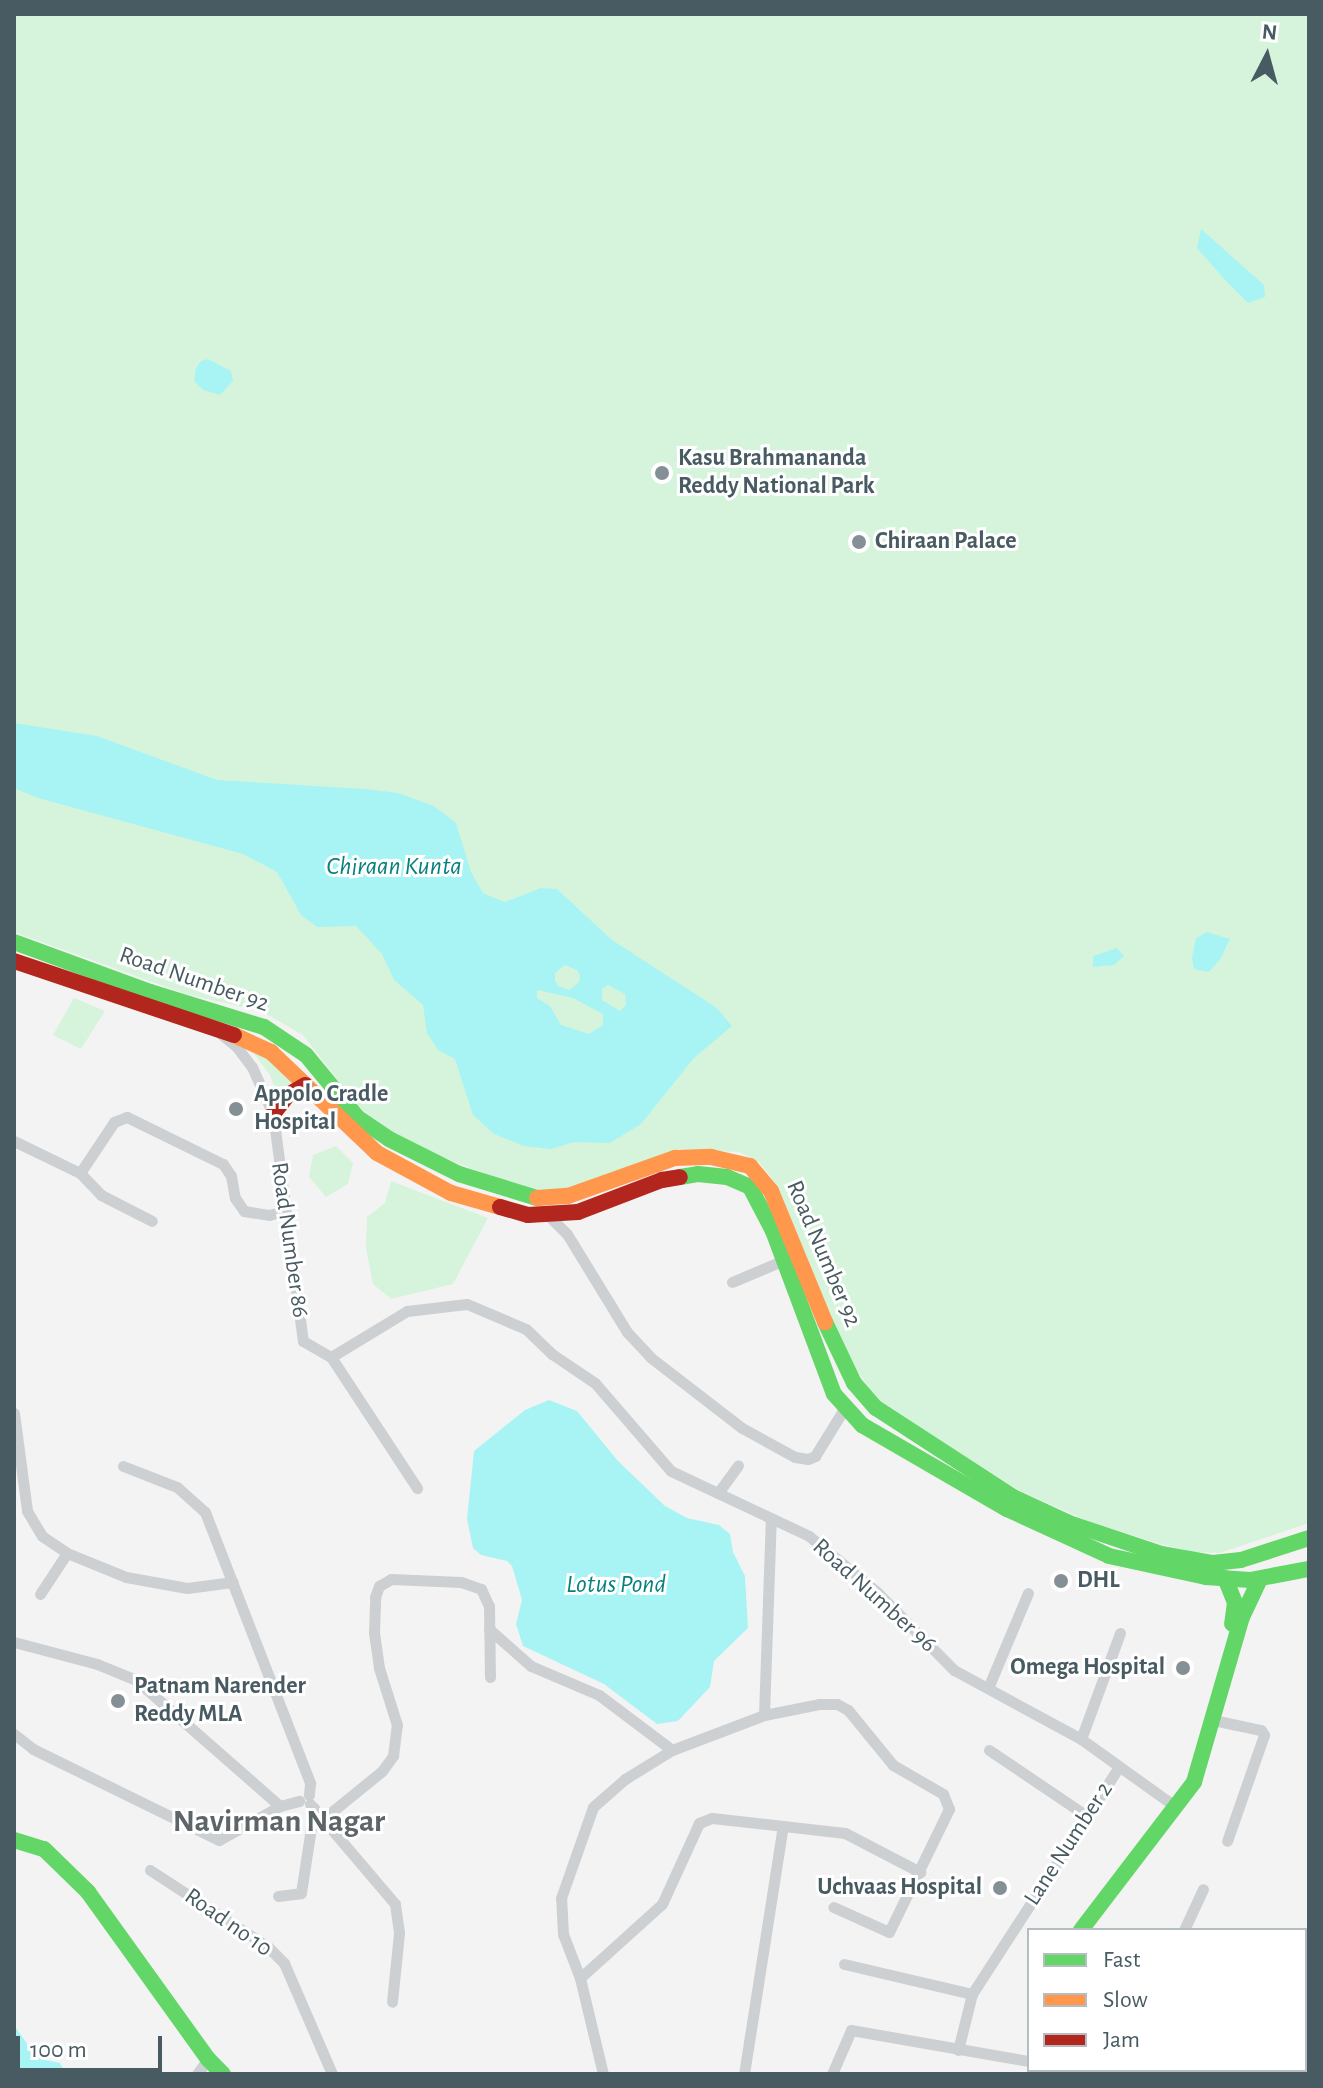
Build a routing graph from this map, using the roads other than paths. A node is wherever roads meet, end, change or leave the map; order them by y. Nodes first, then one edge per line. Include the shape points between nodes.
1 (14, 942) edge
2 (14, 961) edge
3 (218, 1031) junction
4 (305, 1085) junction
5 (273, 1114) junction
6 (14, 1142) edge
7 (80, 1173) junction
8 (284, 1211) junction
9 (578, 1212) junction
10 (548, 1215) junction
11 (152, 1221) dead end
12 (567, 1234) junction
13 (784, 1260) junction
14 (732, 1282) dead end
15 (331, 1357) junction
16 (844, 1409) junction
17 (14, 1413) edge
18 (738, 1465) dead end
19 (123, 1466) dead end
20 (966, 1477) junction
21 (417, 1488) dead end
22 (718, 1493) junction
23 (771, 1518) junction
24 (1309, 1538) edge
25 (67, 1553) junction
26 (1139, 1556) junction
27 (1309, 1569) edge
28 (1225, 1578) junction
29 (1260, 1579) junction
30 (233, 1582) junction
31 (1028, 1593) dead end
32 (40, 1594) dead end
33 (489, 1629) junction
34 (1120, 1633) dead end
35 (14, 1642) edge
36 (490, 1677) dead end
37 (988, 1688) junction
38 (764, 1715) junction
39 (1213, 1720) junction
40 (14, 1734) edge
41 (1081, 1739) junction
42 (672, 1750) junction
43 (989, 1750) dead end
44 (1119, 1767) junction
45 (1186, 1791) junction
46 (308, 1802) junction
47 (280, 1806) junction
48 (1176, 1807) junction
49 (1087, 1816) junction
50 (323, 1819) junction
51 (783, 1826) junction
52 (14, 1840) edge
53 (1227, 1841) dead end
54 (150, 1870) dead end
55 (920, 1872) junction
56 (1203, 1889) dead end
57 (278, 1896) dead end
58 (833, 1907) dead end
59 (1084, 1928) edge
60 (1185, 1928) edge
61 (844, 1964) dead end
62 (580, 1978) junction
63 (972, 1994) junction
64 (392, 2002) dead end
65 (958, 2050) junction
66 (208, 2059) junction
67 (1027, 2061) edge
68 (197, 2074) edge
69 (223, 2074) edge
70 (332, 2074) edge
71 (603, 2074) edge
72 (744, 2074) edge
73 (832, 2074) edge

1 - 20 main road, Road Number 92 via 264,1027 306,1055 358,1118 389,1139 459,1174 531,1198 568,1196 675,1158 721,1158 750,1166 771,1191 854,1383 876,1408
2 - 3 main road, Road Number 92
3 - 4 main road, Road Number 92 via 271,1052
3 - 5 street, Road Number 86 via 252,1067
4 - 5 main road via 288,1095
4 - 10 main road, Road Number 92 via 377,1153 434,1185 528,1215
5 - 8 street, Road Number 86
6 - 7 street
7 - 8 street via 114,1122 127,1117 223,1164 244,1211
7 - 11 street via 101,1195
8 - 15 street, Road Number 86 via 303,1341
9 - 10 main road, Road Number 92
9 - 12 street
9 - 13 main road, Road Number 92 via 662,1180 698,1174 727,1177 750,1187
10 - 12 street
12 - 16 street via 627,1332 671,1376 742,1428 808,1459
13 - 14 street
13 - 16 main road, Road Number 92
15 - 21 street
15 - 22 street, Road Number 96 via 407,1311 467,1304 526,1329 595,1383 671,1471
16 - 20 main road, Road Number 92 via 862,1425
17 - 25 street via 27,1511 42,1536
18 - 22 street
19 - 30 street via 194,1498 213,1526
20 - 26 main road, Road Number 92 via 1060,1536
22 - 23 street, Road Number 96
23 - 37 street, Road Number 96 via 809,1536 877,1592 954,1670
23 - 38 street
24 - 26 main road, Road Number 92 via 1241,1560 1213,1563
25 - 30 street via 126,1577 187,1588
25 - 32 street
26 - 28 main road, Road Number 92
27 - 29 main road, Road Number 92
28 - 29 main road, Road Number 92
28 - 45 main road via 1235,1611 1185,1778
29 - 39 main road via 1242,1617
30 - 46 street via 310,1783
31 - 37 street
33 - 36 street
33 - 42 street via 531,1666 599,1695
33 - 50 street via 485,1594 472,1584 391,1579 379,1586 374,1633 397,1725 393,1756
34 - 41 street
35 - 47 street via 136,1680
37 - 41 street, Road Number 96
38 - 42 street
38 - 55 street via 837,1704 859,1719 904,1774 948,1799 947,1817
39 - 45 main road via 1194,1782
39 - 53 street via 1264,1735
40 - 47 street via 33,1749 219,1840
41 - 44 street, Road Number 96
42 - 62 street via 593,1807 561,1898 563,1934
43 - 49 street
44 - 48 street, Road Number 96
44 - 49 street, Lane Number 2
45 - 48 main road
46 - 47 street
46 - 50 street
46 - 57 street via 301,1893
48 - 59 main road
49 - 63 street, Lane Number 2
50 - 64 street via 395,1904 399,1933
51 - 55 street via 845,1833
51 - 62 street via 712,1818 699,1823 662,1904
51 - 72 street
52 - 66 main road via 44,1849 88,1892
54 - 70 street, Road no 10 via 268,1947 284,1963
55 - 58 street via 889,1932
56 - 60 street
61 - 63 street
62 - 71 street
63 - 65 street, Lane Number 2
65 - 67 street
65 - 73 street via 851,2030
66 - 68 street
66 - 69 main road

